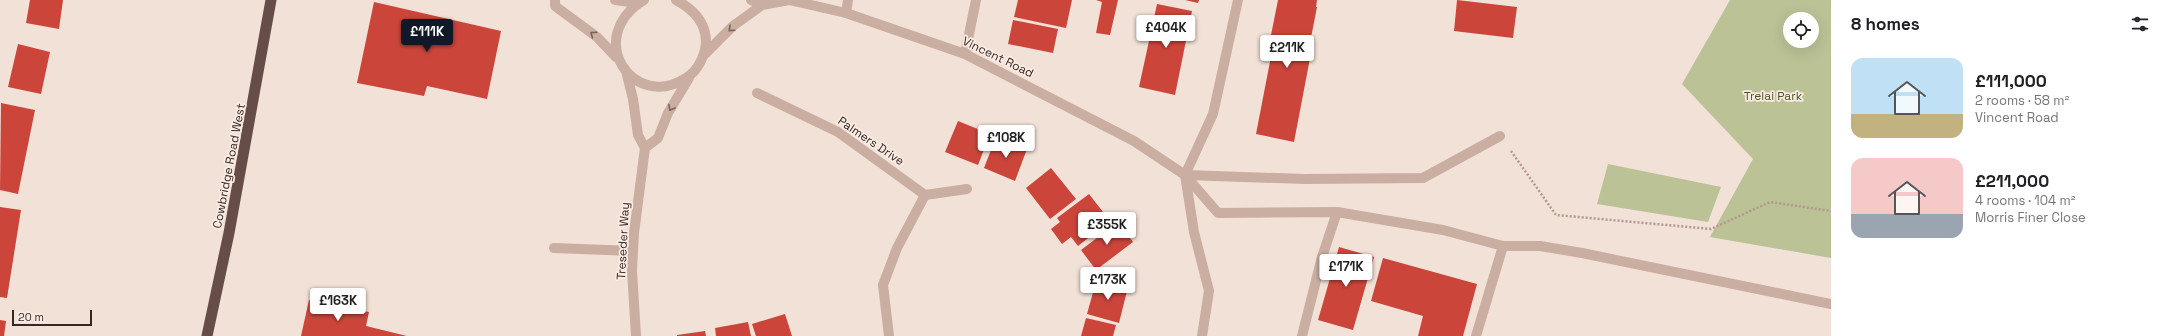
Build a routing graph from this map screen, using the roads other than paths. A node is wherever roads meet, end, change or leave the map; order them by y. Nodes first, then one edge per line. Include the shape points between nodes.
1 (271, 0) edge
2 (554, 0) edge
3 (615, 0) edge
4 (676, 0) edge
5 (751, 0) edge
6 (848, 0) edge
7 (976, 0) edge
8 (1238, 0) edge
9 (641, 2) edge
10 (762, 5) junction
11 (846, 13) junction
12 (965, 54) junction
13 (704, 56) junction
14 (620, 62) junction
15 (626, 71) junction
16 (691, 75) junction
17 (757, 93) dead end
18 (1500, 136) road end
19 (645, 148) junction
20 (1185, 175) junction
21 (967, 189) dead end
22 (925, 195) junction
23 (1337, 212) junction
24 (1503, 246) junction
25 (554, 248) dead end
26 (633, 251) junction
27 (1831, 304) edge
28 (207, 336) edge
29 (636, 336) edge
30 (889, 336) edge
31 (1202, 336) edge
32 (1302, 336) edge
33 (1476, 336) edge

1 - 28 highway, Cowbridge Road West via 229,233
14 -> 2 street, Vincent Road via 598,37 555,6
3 - 9 street, Vincent Road
4 - 13 street via 687,6 704,28
5 - 10 street
6 - 11 street
7 - 12 street
8 - 20 street via 1213,114
9 - 14 street, Vincent Road via 625,14 619,25 616,50
10 - 11 street, Vincent Road via 790,0
10 -> 13 street, Vincent Road via 733,26
11 - 12 street, Vincent Road
12 - 20 street, Vincent Road via 1134,141
13 - 16 street, Vincent Road
14 - 15 street, Vincent Road
15 - 16 street, Vincent Road via 637,81 650,86 665,87 679,83
15 - 19 street via 638,135
16 -> 19 street via 668,113 658,138
17 - 22 street, Palmers Drive via 838,132
18 - 20 street via 1423,178 1305,179
19 - 26 street, Treseder Way
20 - 23 street, Vincent Road via 1218,213
20 - 31 street via 1194,232 1210,291
21 - 22 street
22 - 30 street via 897,248 884,285
23 - 24 street, Vincent Road via 1443,230
23 - 32 street via 1322,257
24 - 27 street, Vincent Road via 1540,246 1582,252
24 - 33 street
25 - 26 street
26 - 29 street, Treseder Way

